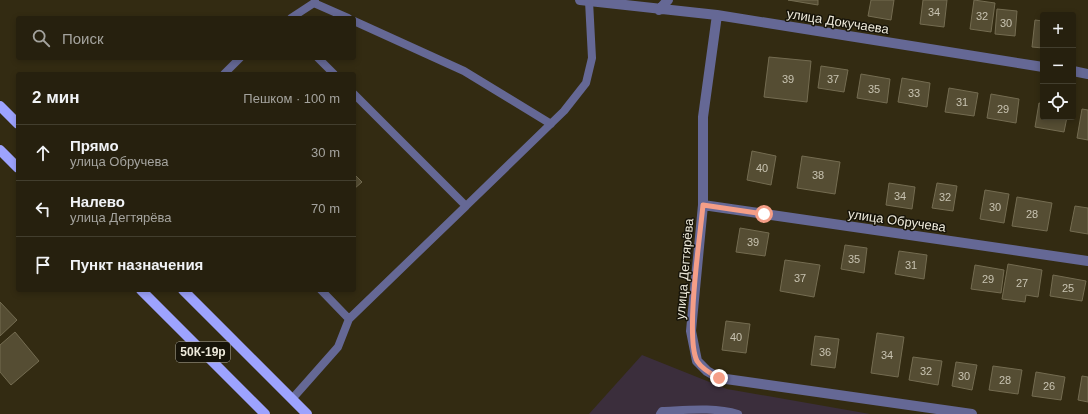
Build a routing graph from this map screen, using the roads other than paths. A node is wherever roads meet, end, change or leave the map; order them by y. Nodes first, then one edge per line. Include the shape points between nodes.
1 (585, 0) edge
2 (668, 0) edge
3 (314, 1) edge
4 (660, 10) junction
5 (717, 15) junction
6 (294, 16) edge
7 (344, 16) edge
8 (356, 22) edge
9 (238, 60) edge
10 (320, 60) edge
11 (1040, 67) edge
12 (226, 72) edge
13 (332, 72) edge
14 (1076, 72) edge
15 (1088, 74) edge
16 (356, 96) edge
17 (0, 106) edge
18 (16, 122) edge
19 (551, 124) junction
20 (0, 150) edge
21 (16, 166) edge
22 (703, 205) junction
23 (466, 206) junction
24 (1088, 261) edge
25 (143, 292) edge
26 (185, 292) edge
27 (323, 292) edge
28 (349, 319) junction
29 (292, 399) junction
30 (265, 414) edge
31 (307, 414) edge
32 (660, 414) edge
33 (738, 414) edge
34 (972, 414) edge

1 - 4 street, улица Докучаева
1 - 19 lane via 592,58 586,83
2 - 4 street
3 - 6 lane
3 - 7 lane
4 - 5 street, улица Докучаева
5 - 11 street, улица Докучаева
5 - 22 street, улица Дегтярёва via 704,117
8 - 19 lane via 464,71
9 - 12 lane
10 - 13 lane
14 - 15 street
16 - 23 lane
17 - 18 main road
19 - 23 lane
20 - 21 main road
22 - 24 street, улица Обручева
22 - 34 street, улица Дегтярёва via 692,331 697,361 707,371 719,378
23 - 28 lane
25 - 30 main road, 50К-19р
26 - 29 main road, 50К-19р
27 - 28 lane
28 - 29 lane via 338,347
29 - 31 main road, 50К-19р
32 - 33 lane via 662,411 728,411

